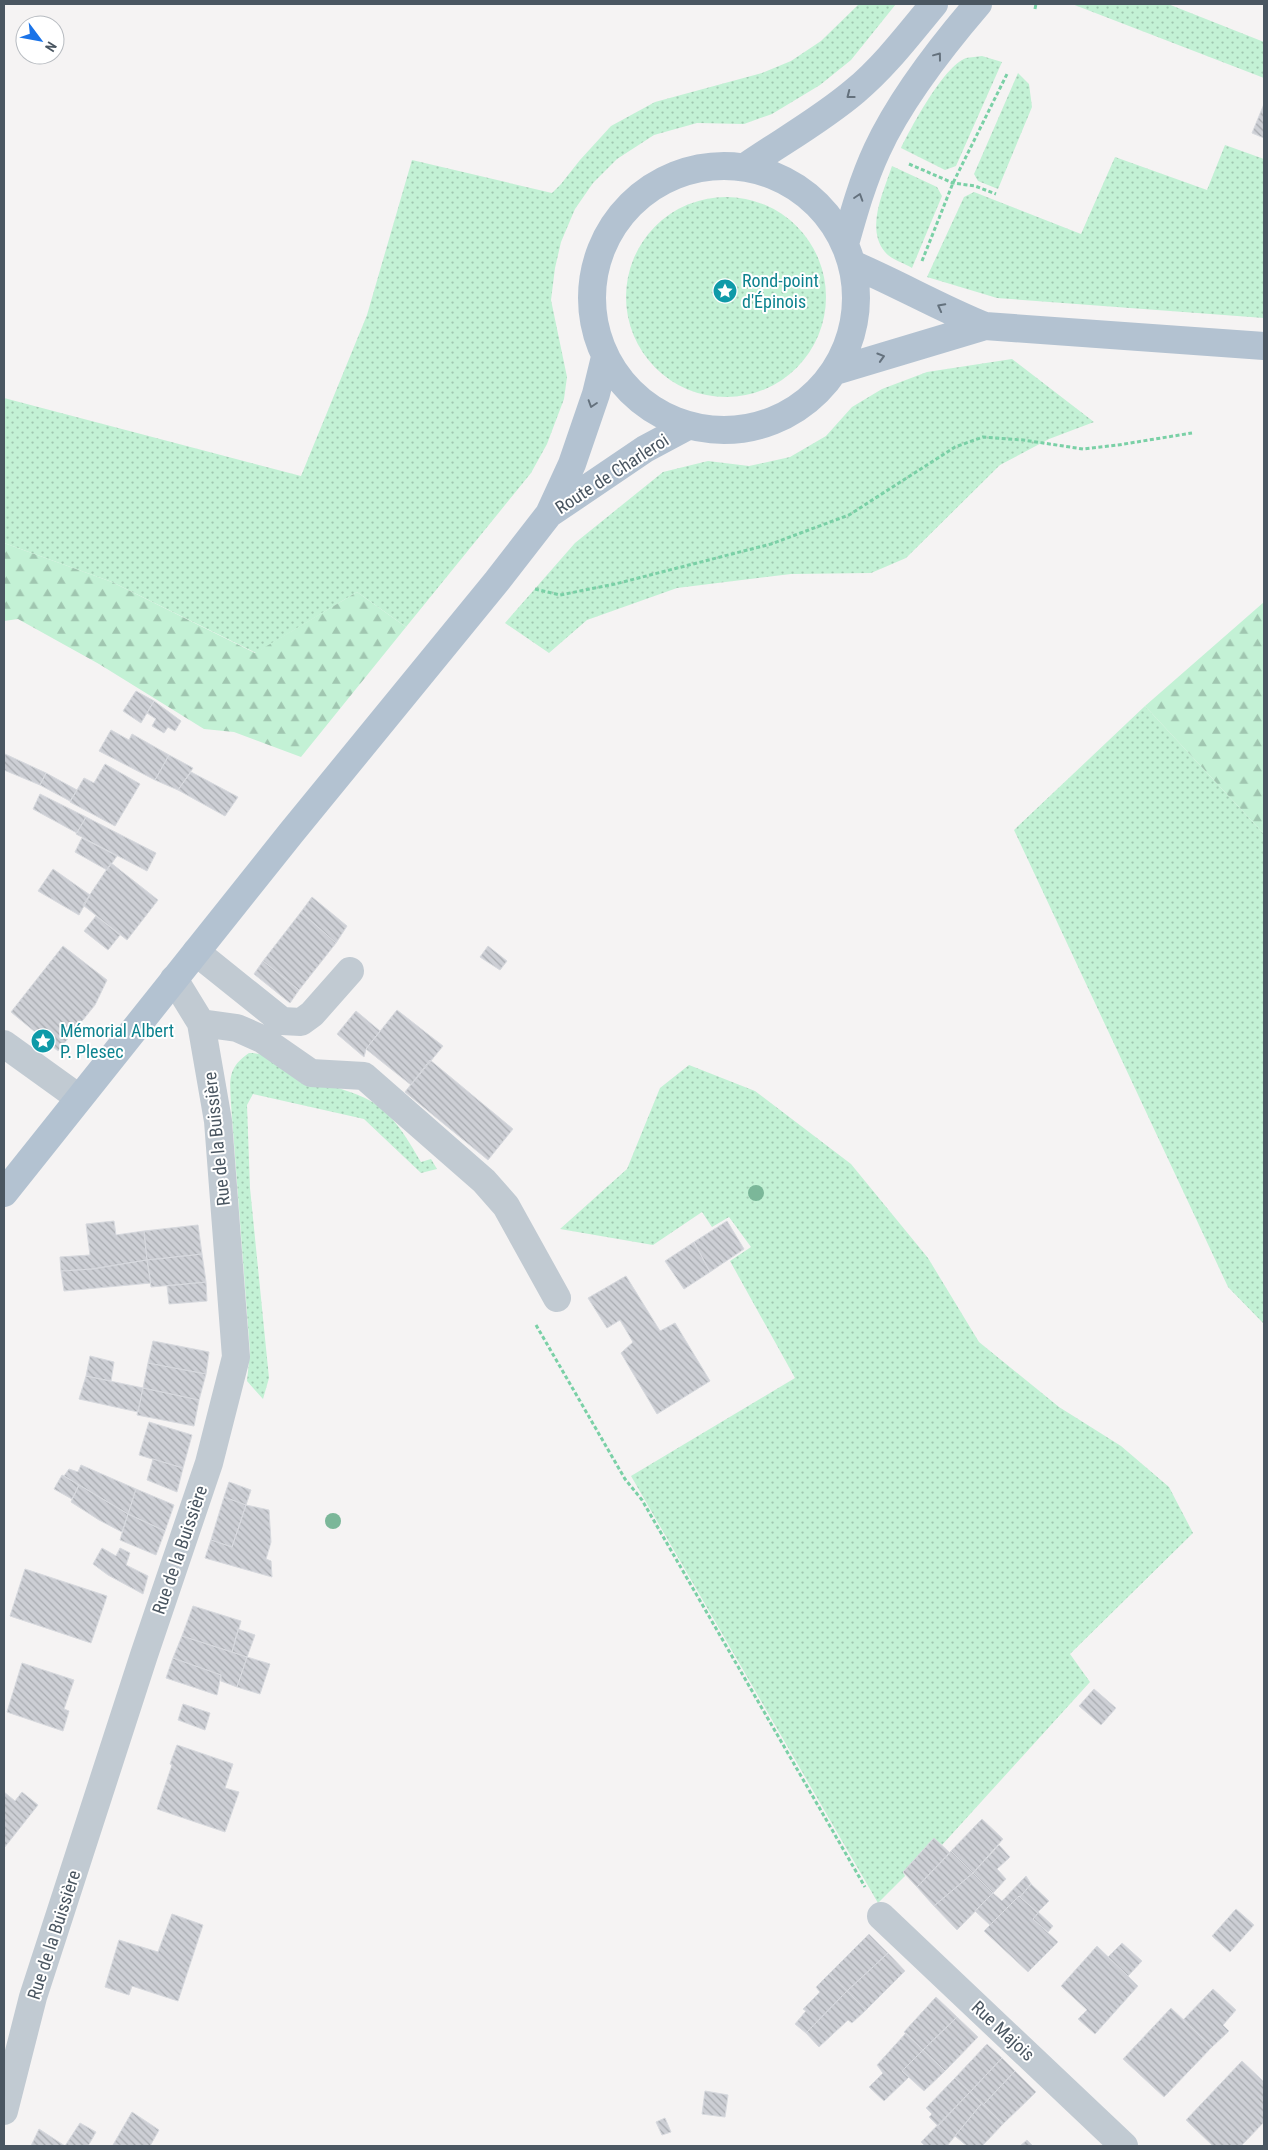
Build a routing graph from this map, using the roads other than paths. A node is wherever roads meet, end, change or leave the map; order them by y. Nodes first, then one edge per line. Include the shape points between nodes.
1 (934, 4) edge
2 (978, 4) edge
3 (745, 167) junction
4 (849, 254) junction
5 (986, 326) junction
6 (1264, 346) edge
7 (605, 357) junction
8 (835, 371) junction
9 (688, 426) junction
10 (549, 514) junction
11 (196, 952) junction
12 (350, 971) dead end
13 (174, 979) junction
14 (201, 1023) junction
15 (4, 1044) edge
16 (79, 1098) junction
17 (4, 1193) edge
18 (556, 1298) dead end
19 (881, 1916) road end
20 (4, 2111) edge
21 (1124, 2146) edge

1 -> 3 main road via 886,62 855,91
4 -> 2 main road, Route de Charleroi via 859,196 877,150 913,88
3 - 4 main road, Route de Charleroi via 770,174 815,201 832,221
3 - 7 main road, Route de Charleroi via 704,168 665,180 632,204 607,237 594,277 593,318
5 -> 4 main road via 945,310
4 - 8 main road, Route de Charleroi via 856,300 851,337
5 - 6 main road
8 -> 5 main road
7 - 9 main road, Route de Charleroi via 639,400 663,416
7 -> 10 main road, Route de Charleroi via 580,440
8 - 9 main road, Route de Charleroi via 807,402 770,422 730,431
9 - 10 main road, Route de Charleroi via 645,449
10 - 11 main road
11 - 12 street via 282,1021 301,1022 312,1014
11 - 13 main road
13 - 14 street, Rue de la Buissière
13 - 16 main road
14 - 18 street via 237,1028 262,1039 311,1073 364,1076 484,1181 506,1206
14 - 20 street, Rue de la Buissière via 218,1121 236,1357 209,1463 33,1997
15 - 16 street
16 - 17 main road
19 - 21 street, Rue Majois

